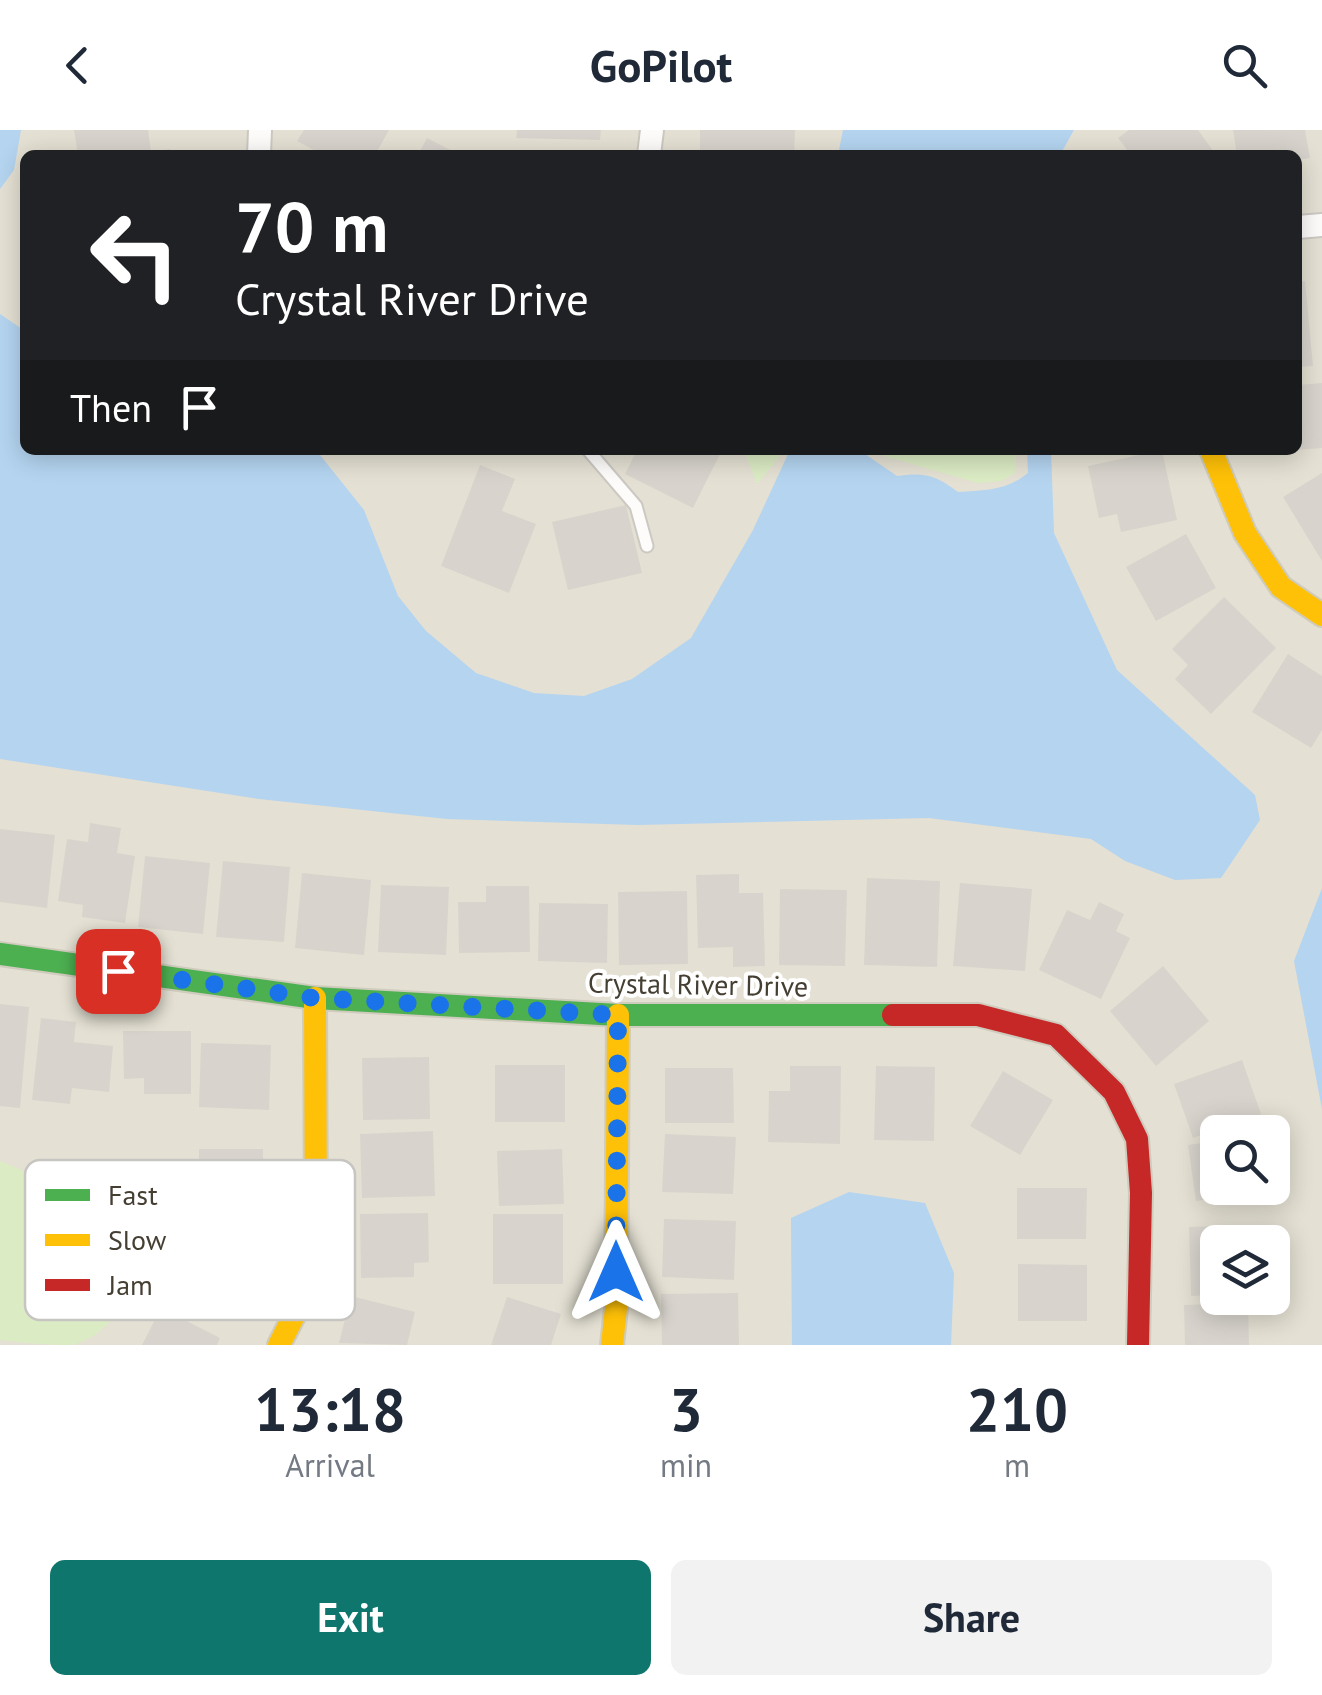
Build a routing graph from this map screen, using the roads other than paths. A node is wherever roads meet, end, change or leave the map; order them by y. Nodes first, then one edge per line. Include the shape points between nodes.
1 (592, 455) edge
2 (1214, 455) edge
3 (647, 546) dead end
4 (1322, 614) edge
5 (0, 954) edge
6 (315, 998) junction
7 (618, 1015) junction
8 (316, 1160) edge
9 (292, 1320) edge
10 (279, 1345) edge
11 (612, 1345) edge
12 (1138, 1345) edge

1 - 3 lane via 636,506
2 - 4 street via 1245,533 1281,587
5 - 6 street, Crystal River Drive
6 - 7 street, Crystal River Drive
6 - 8 street
7 - 11 street
7 - 12 street, Crystal River Drive via 978,1015 1056,1035 1114,1092 1137,1139
9 - 10 street

